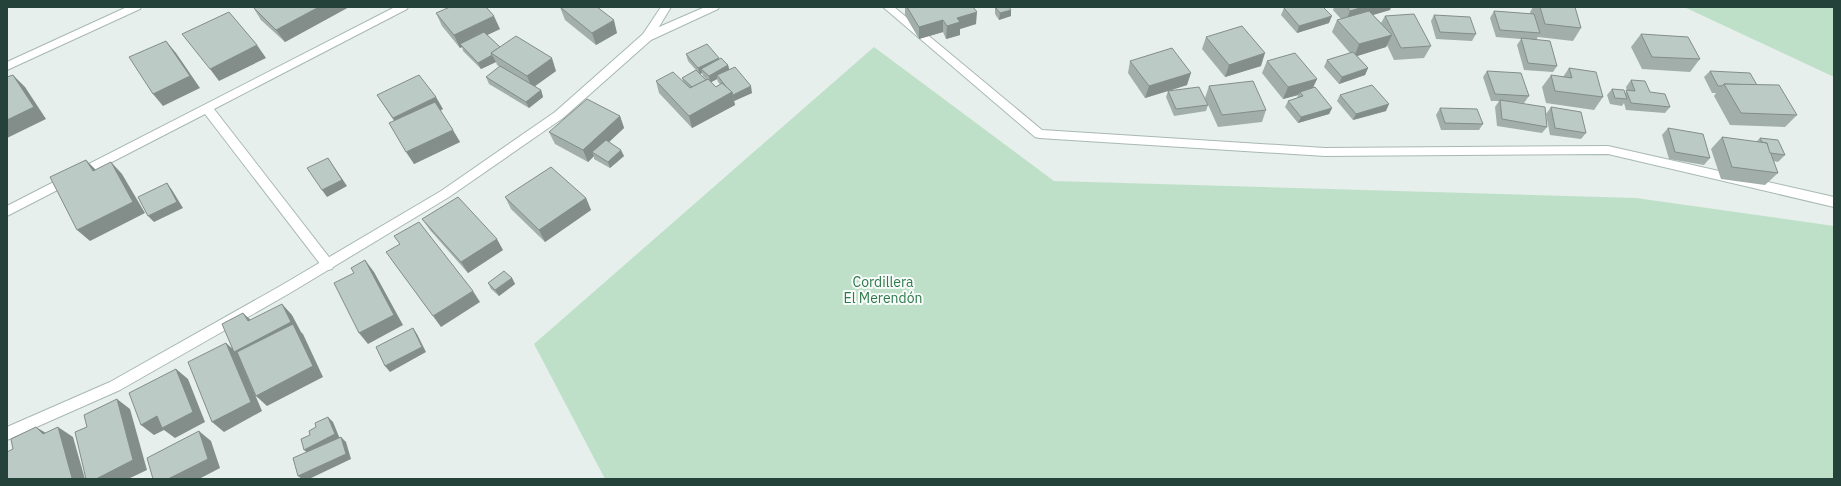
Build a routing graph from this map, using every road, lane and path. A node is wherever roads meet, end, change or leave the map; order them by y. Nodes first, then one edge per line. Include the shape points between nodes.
1 (136, 7) edge
2 (403, 7) edge
3 (666, 7) edge
4 (714, 7) edge
5 (888, 7) edge
6 (647, 37) junction
7 (7, 66) edge
8 (207, 108) junction
9 (1834, 202) edge
10 (7, 210) edge
11 (328, 265) junction
12 (7, 434) edge

1 - 7 street
2 - 8 street
3 - 6 street
4 - 6 street
5 - 9 street via 1039,134 1325,152 1608,150
6 - 11 street via 559,115 446,194
8 - 10 street
8 - 11 street
11 - 12 street via 115,386

